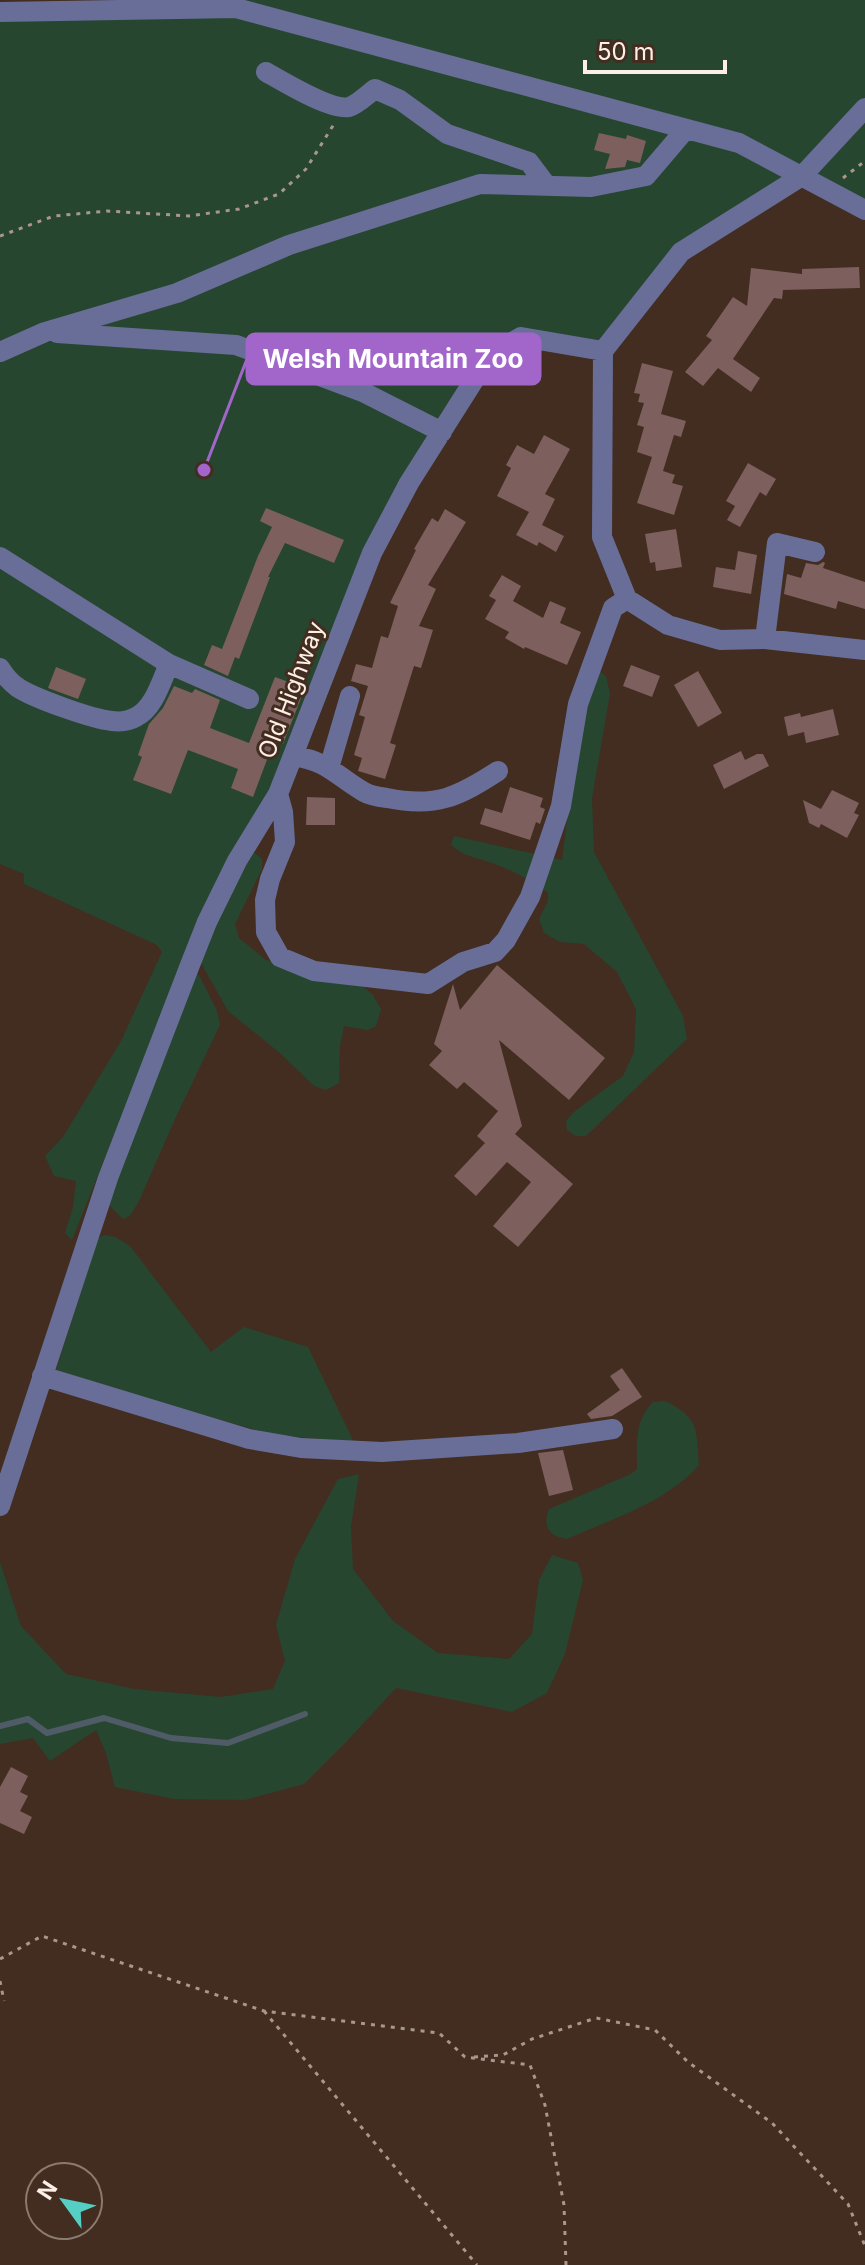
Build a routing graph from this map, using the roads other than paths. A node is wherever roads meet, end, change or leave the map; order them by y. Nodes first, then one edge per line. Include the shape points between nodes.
1 (0, 12) edge
2 (266, 72) dead end
3 (865, 108) edge
4 (686, 129) junction
5 (802, 176) junction
6 (547, 186) junction
7 (865, 210) edge
8 (45, 332) junction
9 (603, 351) junction
10 (0, 352) edge
11 (442, 432) junction
12 (815, 552) dead end
13 (0, 557) edge
14 (627, 599) junction
15 (765, 639) junction
16 (865, 650) edge
17 (169, 664) junction
18 (0, 668) edge
19 (350, 696) dead end
20 (249, 699) dead end
21 (293, 756) junction
22 (329, 768) junction
23 (498, 771) dead end
24 (278, 794) junction
25 (42, 1376) junction
26 (613, 1429) dead end
27 (0, 1506) edge

1 - 4 street via 236,8
2 - 6 street via 341,107 350,107 375,89 447,134 529,162
3 - 5 street
4 - 5 street via 739,143
4 - 6 street via 646,176 591,187
5 - 7 street
5 - 9 street via 681,252
6 - 8 street via 480,184 289,245 177,293
8 - 10 street
8 - 11 street via 236,345 363,392
9 - 11 street, Old Highway via 521,337 490,355
9 - 14 street via 602,537
11 - 21 street, Old Highway via 372,553
12 - 15 street via 777,543
13 - 17 street
14 - 15 street via 668,625 720,640
14 - 24 street via 613,608 578,704 561,806 530,897 495,952 463,962 428,984 314,971 280,957 266,932 265,900 285,842
15 - 16 street
17 - 18 street via 144,712 122,721 95,718 26,693
17 - 20 street
19 - 22 street
21 - 22 street
21 - 24 street, Old Highway
22 - 23 street via 368,794 406,802 438,802
24 - 25 street, Old Highway via 237,861 203,932 108,1178
25 - 26 street via 249,1439 301,1448 382,1452 518,1443
25 - 27 street, Old Highway

